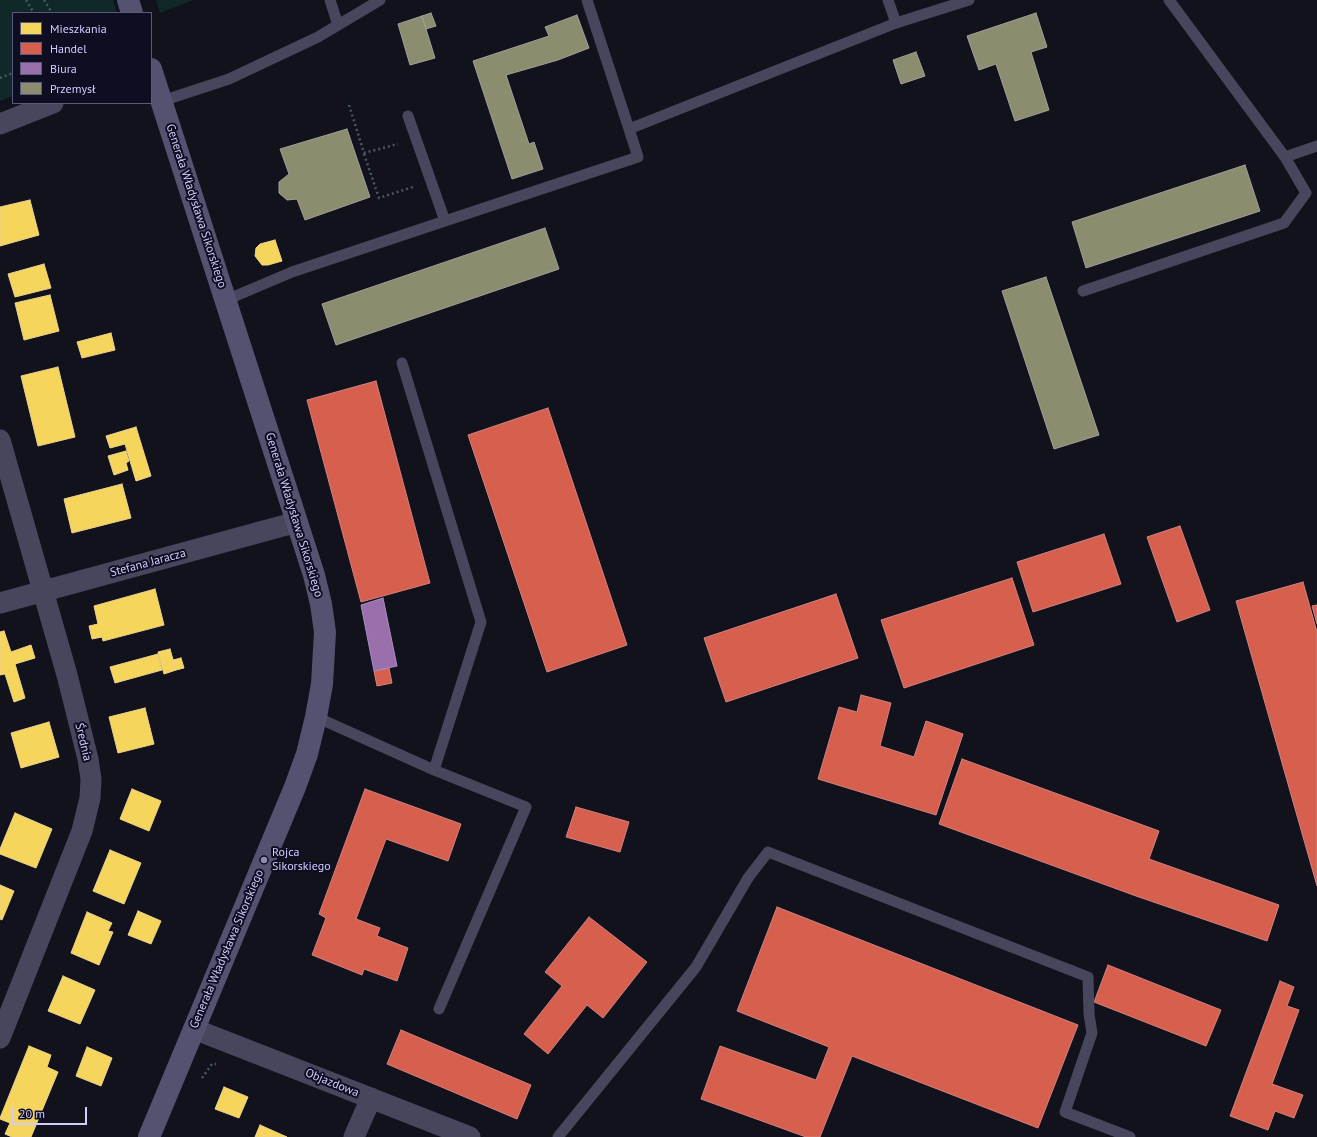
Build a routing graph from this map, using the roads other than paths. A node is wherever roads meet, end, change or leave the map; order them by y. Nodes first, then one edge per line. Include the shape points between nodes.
1 (128, 0) edge
2 (330, 0) edge
3 (380, 0) edge
4 (586, 0) edge
5 (888, 0) edge
6 (969, 0) edge
7 (1169, 0) edge
8 (132, 12) edge
9 (896, 23) junction
10 (338, 25) junction
11 (152, 73) edge
12 (162, 101) junction
13 (50, 104) edge
14 (408, 116) dead end
15 (0, 124) edge
16 (629, 128) junction
17 (1317, 146) edge
18 (1285, 157) junction
19 (444, 220) junction
20 (1083, 291) dead end
21 (226, 300) junction
22 (402, 363) dead end
23 (0, 440) edge
24 (296, 522) junction
25 (43, 591) junction
26 (0, 603) edge
27 (316, 717) junction
28 (434, 770) junction
29 (439, 1009) dead end
30 (194, 1028) junction
31 (0, 1038) edge
32 (371, 1098) junction
33 (149, 1137) edge
34 (354, 1137) edge
35 (470, 1137) edge
36 (558, 1137) edge
37 (1130, 1137) edge

1 - 8 street
2 - 10 lane
3 - 10 lane
4 - 16 lane
5 - 9 lane
6 - 9 lane
7 - 18 lane
9 - 16 lane
10 - 12 lane via 229,79
11 - 12 street, Generała Władysława Sikorskiego
12 - 21 street, Generała Władysława Sikorskiego
13 - 15 street
14 - 19 lane
16 - 19 lane via 638,157
17 - 18 lane
18 - 20 lane via 1306,193 1284,223
19 - 21 lane via 292,272
21 - 24 street, Generała Władysława Sikorskiego
22 - 28 lane via 481,622
23 - 25 street, Średnia
24 - 25 street, Stefana Jaracza
24 - 27 street, Generała Władysława Sikorskiego via 314,575 325,632
25 - 26 street, Stefana Jaracza
25 - 31 street, Średnia via 88,759 90,798 82,831
27 - 28 lane
27 - 30 street, Generała Władysława Sikorskiego via 307,754 295,787
28 - 29 lane via 526,807
30 - 32 street, Objazdowa
30 - 33 street, Generała Władysława Sikorskiego
32 - 34 street
32 - 35 street, Objazdowa
36 - 37 lane via 696,967 748,878 768,852 1088,976 1092,1033 1064,1112

